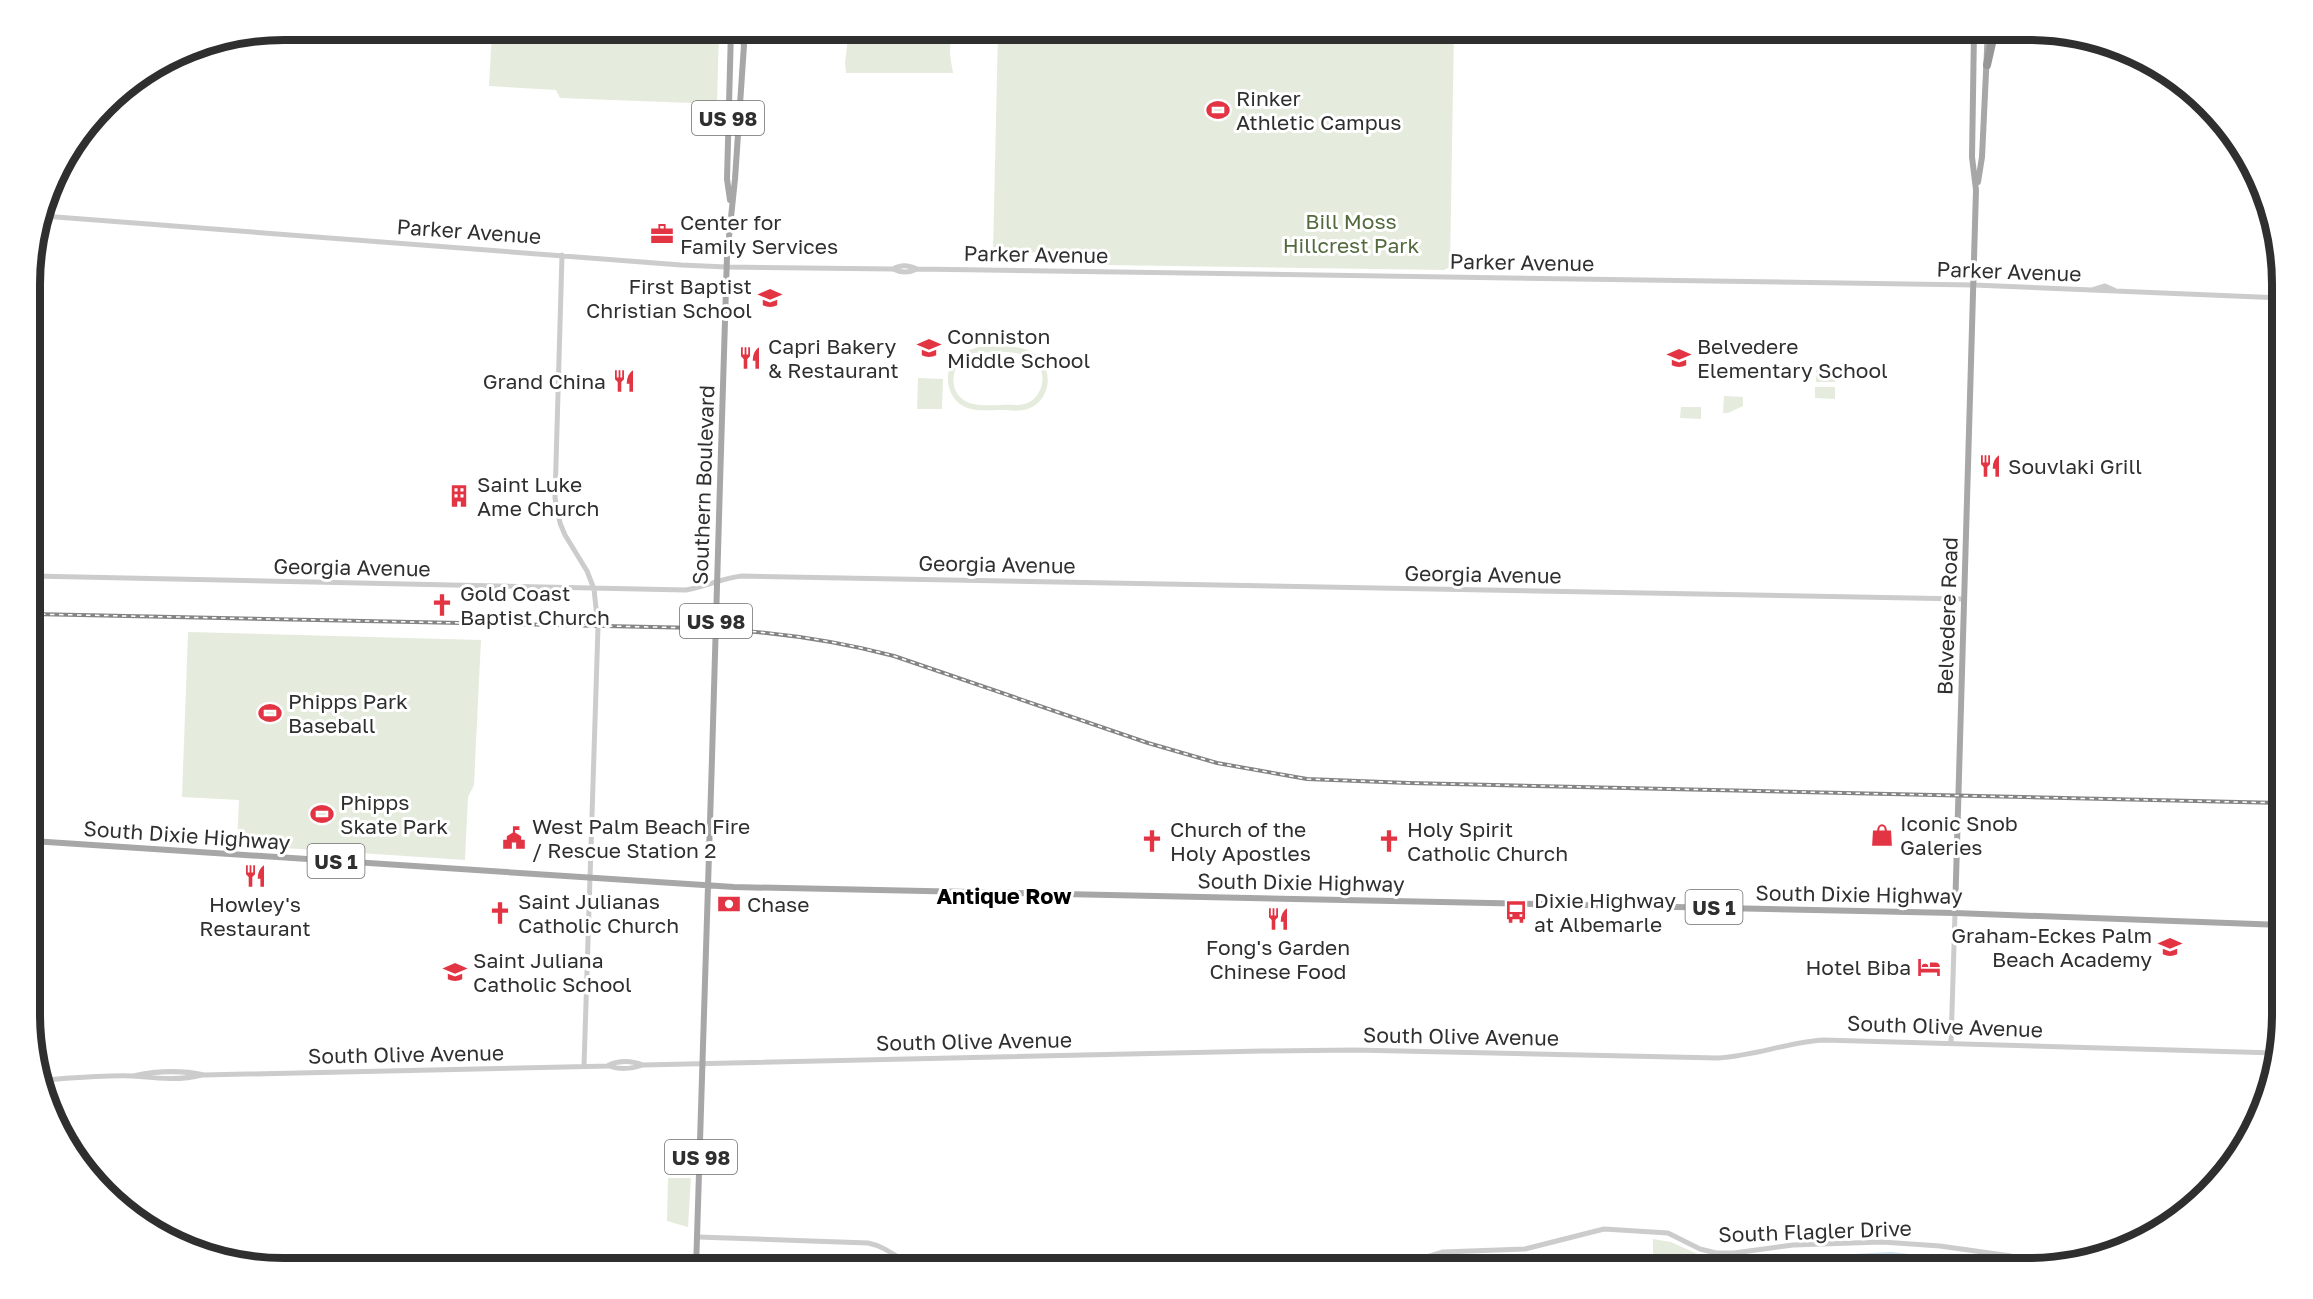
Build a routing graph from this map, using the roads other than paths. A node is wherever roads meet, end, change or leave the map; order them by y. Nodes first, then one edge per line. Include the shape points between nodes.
1 (731, 40) edge
2 (742, 40) edge
3 (744, 40) edge
4 (1973, 40) edge
5 (1988, 40) edge
6 (1993, 40) edge
7 (743, 44) junction
8 (1987, 64) junction
9 (730, 82) junction
10 (738, 111) junction
11 (1976, 190) junction
12 (731, 206) junction
13 (50, 217) edge
14 (562, 255) junction
15 (727, 267) junction
16 (1974, 285) junction
17 (2272, 298) edge
18 (40, 576) edge
19 (594, 589) junction
20 (1964, 599) junction
21 (40, 842) edge
22 (589, 878) junction
23 (709, 886) junction
24 (1955, 913) junction
25 (2272, 925) edge
26 (1951, 1042) junction
27 (2269, 1053) edge
28 (704, 1064) junction
29 (584, 1066) junction
30 (49, 1080) edge
31 (698, 1237) junction
32 (697, 1258) edge
33 (900, 1258) edge
34 (1424, 1258) edge
35 (2017, 1258) edge

1 - 9 main road, Southern Boulevard / US 98
2 - 7 main road
3 - 7 main road, Southern Boulevard / US 98
4 - 11 main road, Belvedere Road via 1972,157
5 - 8 main road, Belvedere Road
6 - 8 highway
7 - 10 main road, Southern Boulevard / US 98
8 - 11 main road, Belvedere Road via 1982,158
9 - 10 main road
9 - 12 main road, Southern Boulevard / US 98 via 727,179
10 - 12 main road, Southern Boulevard / US 98
11 - 16 main road, Belvedere Road
12 - 15 main road, Southern Boulevard / US 98
13 - 14 street, Parker Avenue
14 - 15 street, Parker Avenue
14 - 19 street via 555,498 565,535
15 - 16 street, Parker Avenue
15 - 23 main road, Southern Boulevard / US 98, bridge
16 - 17 street, Parker Avenue via 2091,290 2105,286 2115,291
16 - 20 main road, Belvedere Road
18 - 19 street, Georgia Avenue
19 - 20 street, Georgia Avenue via 686,590 742,576
19 - 22 street via 598,630
20 - 24 main road, Belvedere Road
21 - 22 main road, South Dixie Highway / US 1
22 - 23 main road, South Dixie Highway / US 1
22 - 29 street
23 - 24 main road, South Dixie Highway / US 1
23 - 28 main road, Southern Boulevard / US 98
24 - 25 main road, South Dixie Highway / US 1
24 - 26 street, Belvedere Road
26 - 27 street, South Olive Avenue
26 - 28 street, South Olive Avenue via 1824,1040 1718,1058 1344,1050
28 - 29 street, South Olive Avenue via 617,1062 609,1066
28 - 31 main road, Southern Boulevard / US 98
29 - 30 street, South Olive Avenue
31 - 32 main road, Southern Boulevard / US 98
31 - 33 street via 868,1243
34 - 35 street, South Flagler Drive via 1443,1252 1525,1248 1596,1230 1659,1232 1716,1253 1882,1242

